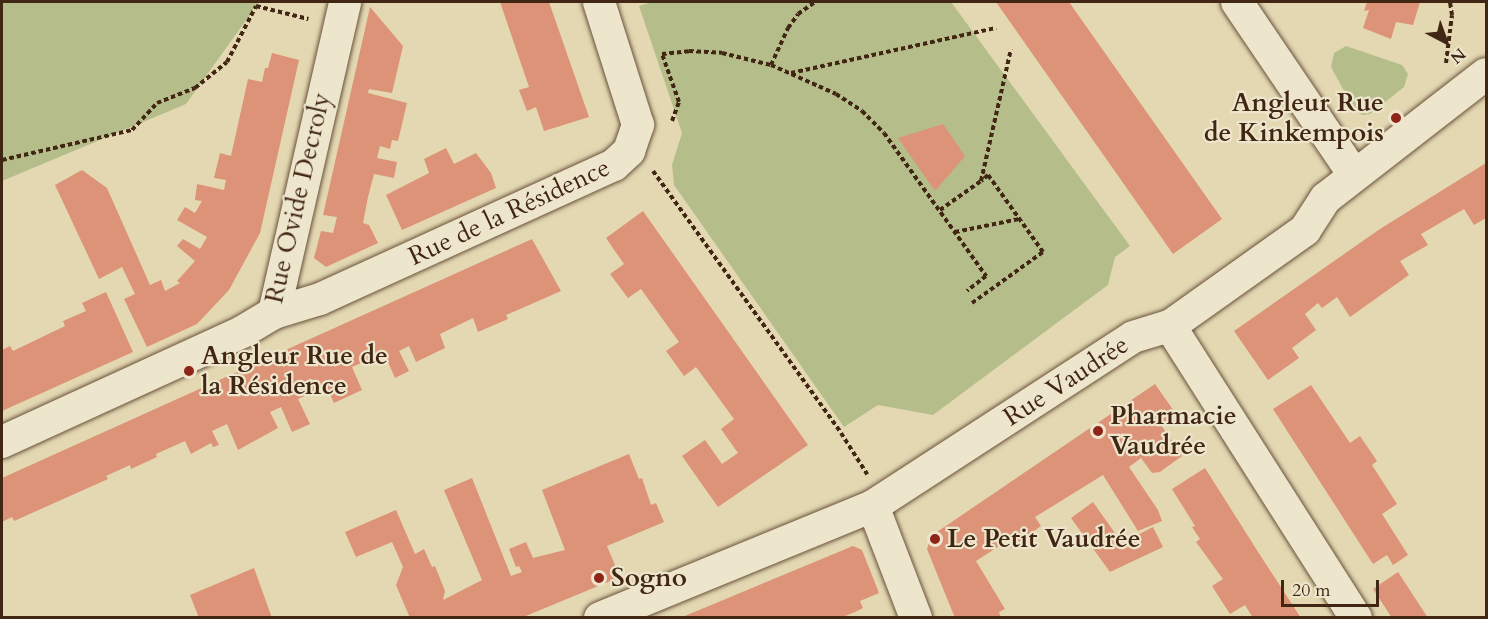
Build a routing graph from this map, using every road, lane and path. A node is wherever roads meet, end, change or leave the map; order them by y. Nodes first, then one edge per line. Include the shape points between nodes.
1 (599, 2) edge
2 (815, 2) edge
3 (1237, 2) edge
4 (1450, 2) edge
5 (341, 14) edge
6 (996, 28) dead end
7 (1011, 49) dead end
8 (771, 65) junction
9 (790, 74) junction
10 (1486, 74) edge
11 (1440, 110) junction
12 (672, 121) dead end
13 (629, 152) junction
14 (2, 160) edge
15 (1354, 175) junction
16 (981, 181) junction
17 (940, 210) junction
18 (1019, 219) junction
19 (955, 232) junction
20 (967, 291) dead end
21 (972, 303) dead end
22 (274, 312) junction
23 (1170, 326) junction
24 (2, 442) edge
25 (877, 503) junction
26 (600, 618) edge
27 (916, 618) edge
28 (1356, 618) edge

1 - 13 street, Rue de la Résidence via 638,124
2 - 8 path via 798,14 788,28
3 - 15 street
4 - 11 path via 1452,15
5 - 14 path via 256,6 227,62 195,87 157,103 132,130
5 - 22 street, Rue Ovide Decroly
6 - 9 path
7 - 16 path
8 - 9 path
8 - 12 path via 722,53 662,54 679,102
9 - 17 path via 836,94 862,111 884,133
10 - 11 street, Rue Vaudrée
11 - 15 street, Rue Vaudrée
13 - 22 street, Rue de la Résidence via 614,165 320,299
13 - 25 path via 652,169 841,434
15 - 23 street, Rue Vaudrée via 1326,198 1305,230
16 - 17 path
16 - 18 path via 988,175
17 - 19 path
18 - 19 path
18 - 21 path via 1043,252
19 - 20 path via 986,276
22 - 24 street, Rue Ovide Decroly via 242,332
23 - 25 street, Rue Vaudrée via 1133,337
23 - 28 street
25 - 26 street, Rue Vaudrée
25 - 27 street

